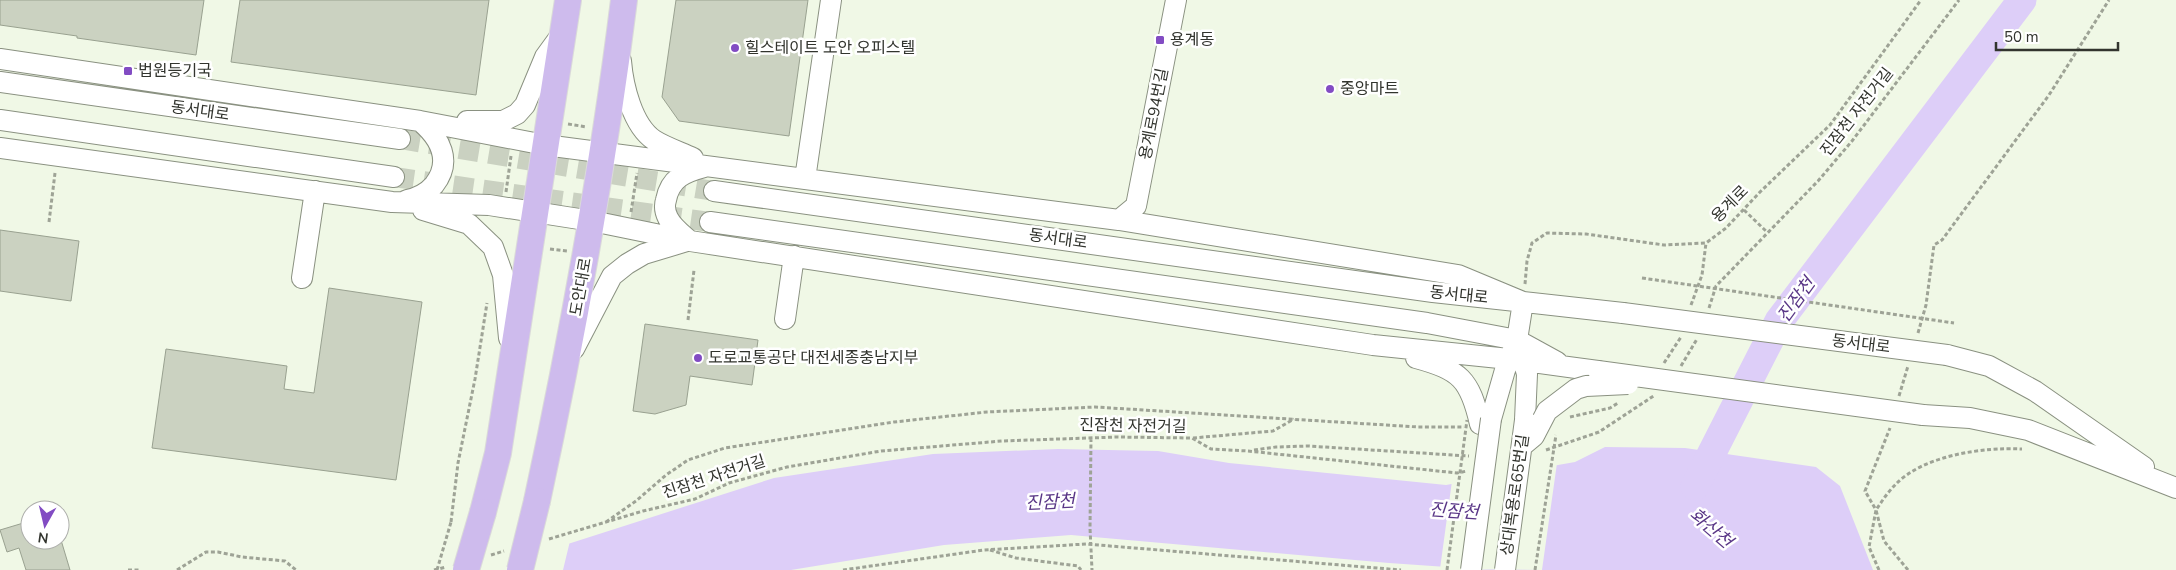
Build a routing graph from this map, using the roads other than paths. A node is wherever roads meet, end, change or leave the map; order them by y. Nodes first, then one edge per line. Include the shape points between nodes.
1 (568, 0) edge
2 (624, 0) edge
3 (831, 0) edge
4 (1176, 0) edge
5 (563, 32) junction
6 (620, 36) junction
7 (0, 59) edge
8 (0, 82) edge
9 (0, 120) edge
10 (420, 120) junction
11 (547, 133) junction
12 (400, 139) tunnel mouth
13 (604, 141) junction
14 (0, 148) edge
15 (708, 166) junction
16 (394, 177) tunnel mouth
17 (805, 179) junction
18 (315, 191) junction
19 (714, 191) tunnel mouth
20 (392, 202) junction
21 (534, 212) junction
22 (1119, 220) junction
23 (592, 221) junction
24 (710, 222) tunnel mouth
25 (690, 240) junction
26 (794, 256) junction
27 (302, 278) dead end
28 (1523, 302) junction
29 (785, 319) dead end
30 (1517, 340) junction
31 (1373, 345) junction
32 (1517, 360) junction
33 (1565, 366) junction
34 (566, 367) junction
35 (512, 369) junction
36 (1660, 379) junction
37 (1480, 426) junction
38 (1530, 449) junction
39 (2173, 487) edge
40 (514, 560) edge
41 (459, 568) edge
42 (1471, 570) edge
43 (1505, 570) edge

1 - 5 main road
2 - 6 main road, 도안대로
3 - 17 street
4 - 22 street, 용계로94번길 via 1136,206
5 - 10 street via 546,57 525,104 517,114 503,121
5 - 11 main road
6 - 13 main road, 도안대로
6 - 15 street via 623,75 634,116 652,139
7 - 10 street
8 - 12 street, 동서대로
9 - 16 street
10 - 11 street via 514,139
10 - 20 street via 431,130 443,153 444,164 430,190 415,198
11 - 13 street
11 - 21 main road
13 - 15 street via 639,157
13 - 23 main road, 도안대로
14 - 18 street
15 - 17 street
15 - 25 street via 676,178 666,197 664,207 668,218
17 - 22 street
18 - 20 street
18 - 27 street
19 - 28 street, 동서대로
20 - 21 street
20 - 35 street via 469,224 492,247 503,275
21 - 23 street
21 - 35 main road
22 - 28 street via 1458,275
23 - 25 street
23 - 34 main road, 도안대로
24 - 30 street, 동서대로 via 1427,323
25 - 26 street
25 - 34 street via 644,254 612,276
26 - 29 street
26 - 31 street
28 - 30 street, 상대복용로65번길
28 - 39 street, 동서대로, bridge via 1947,355 1989,366 2035,390
30 - 32 street, 상대복용로65번길
30 - 33 street, 동서대로
31 - 32 street, 동서대로
31 - 37 street via 1434,362 1452,371 1468,386
32 - 33 street, 동서대로
32 - 37 street, 상대복용로65번길
32 - 38 street, 상대복용로65번길, bridge via 1527,374 1525,420
33 - 36 street, 동서대로, bridge
34 - 40 main road, 도안대로, bridge via 537,501
35 - 41 main road, bridge via 498,453 483,512
36 - 38 street, bridge via 1576,389 1547,411
36 - 39 street, 동서대로, bridge via 1923,415 1970,418 2028,430
37 - 42 street, 상대복용로65번길, bridge
38 - 43 street, 상대복용로65번길, bridge

